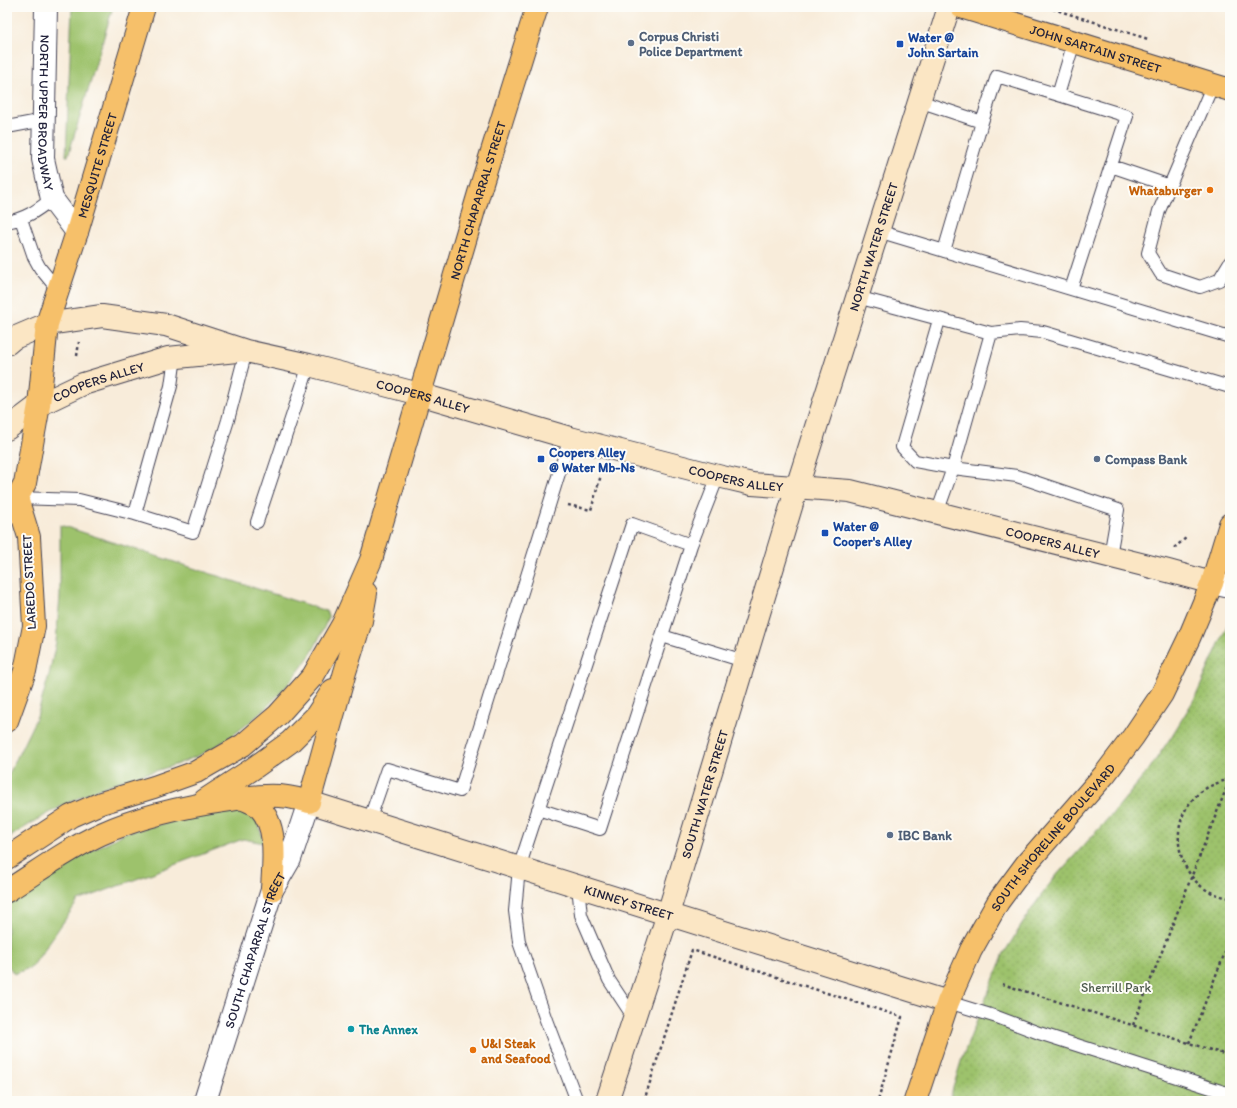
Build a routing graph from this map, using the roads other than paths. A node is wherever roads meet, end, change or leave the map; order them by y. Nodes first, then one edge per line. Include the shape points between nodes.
1 (46, 7) edge
2 (144, 7) edge
3 (537, 7) edge
4 (949, 7) edge
5 (961, 7) edge
6 (1074, 42) junction
7 (1222, 87) edge
8 (1058, 95) junction
9 (919, 101) junction
10 (44, 120) junction
11 (982, 122) junction
12 (7, 127) edge
13 (1111, 166) junction
14 (1170, 186) junction
15 (52, 199) junction
16 (21, 219) junction
17 (7, 222) edge
18 (878, 231) junction
19 (77, 232) junction
20 (944, 251) junction
21 (1230, 262) edge
22 (1071, 289) junction
23 (58, 290) junction
24 (857, 297) junction
25 (939, 320) junction
26 (47, 324) junction
27 (991, 334) junction
28 (1230, 338) edge
29 (7, 344) edge
30 (246, 351) junction
31 (175, 358) junction
32 (308, 365) junction
33 (1230, 387) edge
34 (419, 394) junction
35 (39, 405) junction
36 (7, 429) edge
37 (570, 438) junction
38 (953, 468) junction
39 (718, 476) junction
40 (797, 487) junction
41 (10, 501) edge
42 (937, 513) junction
43 (135, 514) junction
44 (257, 522) dead end
45 (1230, 524) edge
46 (691, 545) junction
47 (1110, 556) junction
48 (371, 560) junction
49 (1221, 585) edge
50 (662, 636) junction
51 (744, 660) junction
52 (345, 672) junction
53 (7, 721) edge
54 (242, 798) junction
55 (308, 802) junction
56 (198, 804) junction
57 (538, 809) junction
58 (369, 821) junction
59 (7, 858) edge
60 (519, 868) junction
61 (578, 886) junction
62 (272, 890) junction
63 (7, 891) edge
64 (668, 914) junction
65 (948, 1002) junction
66 (634, 1018) junction
67 (1230, 1094) edge
68 (205, 1101) edge
69 (577, 1101) edge
70 (608, 1101) edge
71 (915, 1101) edge

1 - 10 street, NORTH UPPER BROADWAY
2 - 19 main road, MESQUITE STREET
3 - 34 main road, NORTH CHAPARRAL STREET
4 - 9 street, NORTH WATER STREET
5 - 6 main road, JOHN SARTAIN STREET
6 - 7 main road, JOHN SARTAIN STREET
6 - 8 lane
7 - 14 lane
8 - 11 lane via 997,76
8 - 13 lane via 1127,116
9 - 11 lane
9 - 18 street, NORTH WATER STREET
10 - 12 lane
10 - 15 street, NORTH UPPER BROADWAY via 43,159
11 - 20 lane
13 - 14 lane
13 - 22 lane
14 - 21 lane via 1159,211 1148,253 1161,274 1200,288 1219,280
15 - 16 lane
15 - 19 street, NORTH UPPER BROADWAY
16 - 17 lane
16 - 23 lane via 34,257
18 - 20 lane
18 - 24 street, NORTH WATER STREET
19 - 23 main road, MESQUITE STREET
20 - 22 lane
22 - 28 lane
23 - 26 main road, MESQUITE STREET
24 - 25 lane
24 - 40 street, NORTH WATER STREET
25 - 27 lane
25 - 38 lane via 902,447 915,460
26 - 29 street, COOPERS ALLEY via 14,338
26 - 30 street, COOPERS ALLEY via 102,316 166,325
26 - 35 main road
27 - 33 lane via 1020,330 1043,332
27 - 38 lane
30 - 31 street, COOPERS ALLEY
30 - 32 street, COOPERS ALLEY
30 - 43 lane via 228,420 192,532
31 - 35 street, COOPERS ALLEY via 83,384
31 - 43 lane via 170,386
32 - 34 street, COOPERS ALLEY
32 - 44 lane
34 - 37 street, COOPERS ALLEY
34 - 48 main road
35 - 36 street, COOPERS ALLEY
35 - 41 main road via 25,483
37 - 39 street, COOPERS ALLEY
37 - 58 lane via 460,791 387,768
38 - 42 lane
38 - 47 lane via 1017,476 1118,510
39 - 40 street, COOPERS ALLEY via 752,484
39 - 46 lane
40 - 42 street, COOPERS ALLEY via 850,491
40 - 51 street, SOUTH WATER STREET
41 - 43 lane via 79,500
41 - 53 main road, LAREDO STREET via 29,537 34,626 25,671
42 - 47 street, COOPERS ALLEY
45 - 49 main road, SOUTH SHORELINE BOULEVARD
46 - 50 lane
46 - 57 lane via 632,524
47 - 49 street, COOPERS ALLEY
48 - 52 main road via 361,621
48 - 59 main road via 343,624 313,676 278,714 243,745 196,772 101,803 71,816
49 - 65 main road, SOUTH SHORELINE BOULEVARD via 1189,638 1162,694 1133,737 1105,774 1027,863 998,902 971,950
50 - 51 lane
50 - 57 lane via 600,829
51 - 64 street, SOUTH WATER STREET
52 - 55 main road
52 - 56 main road via 316,716 290,742
54 - 55 main road via 287,797
54 - 56 main road
54 - 62 main road via 258,805 267,818 272,833
55 - 58 street, KINNEY STREET
55 - 62 street, SOUTH CHAPARRAL STREET via 290,859
56 - 63 main road via 131,823 100,835
57 - 60 lane
58 - 60 street, KINNEY STREET
60 - 61 street, KINNEY STREET
60 - 69 lane via 516,911 519,942
61 - 64 street, KINNEY STREET
61 - 66 lane via 581,915 608,980
62 - 68 street, SOUTH CHAPARRAL STREET
64 - 65 street, KINNEY STREET
64 - 66 street, SOUTH WATER STREET
65 - 67 lane
65 - 71 main road, SOUTH SHORELINE BOULEVARD
66 - 70 street, SOUTH WATER STREET

